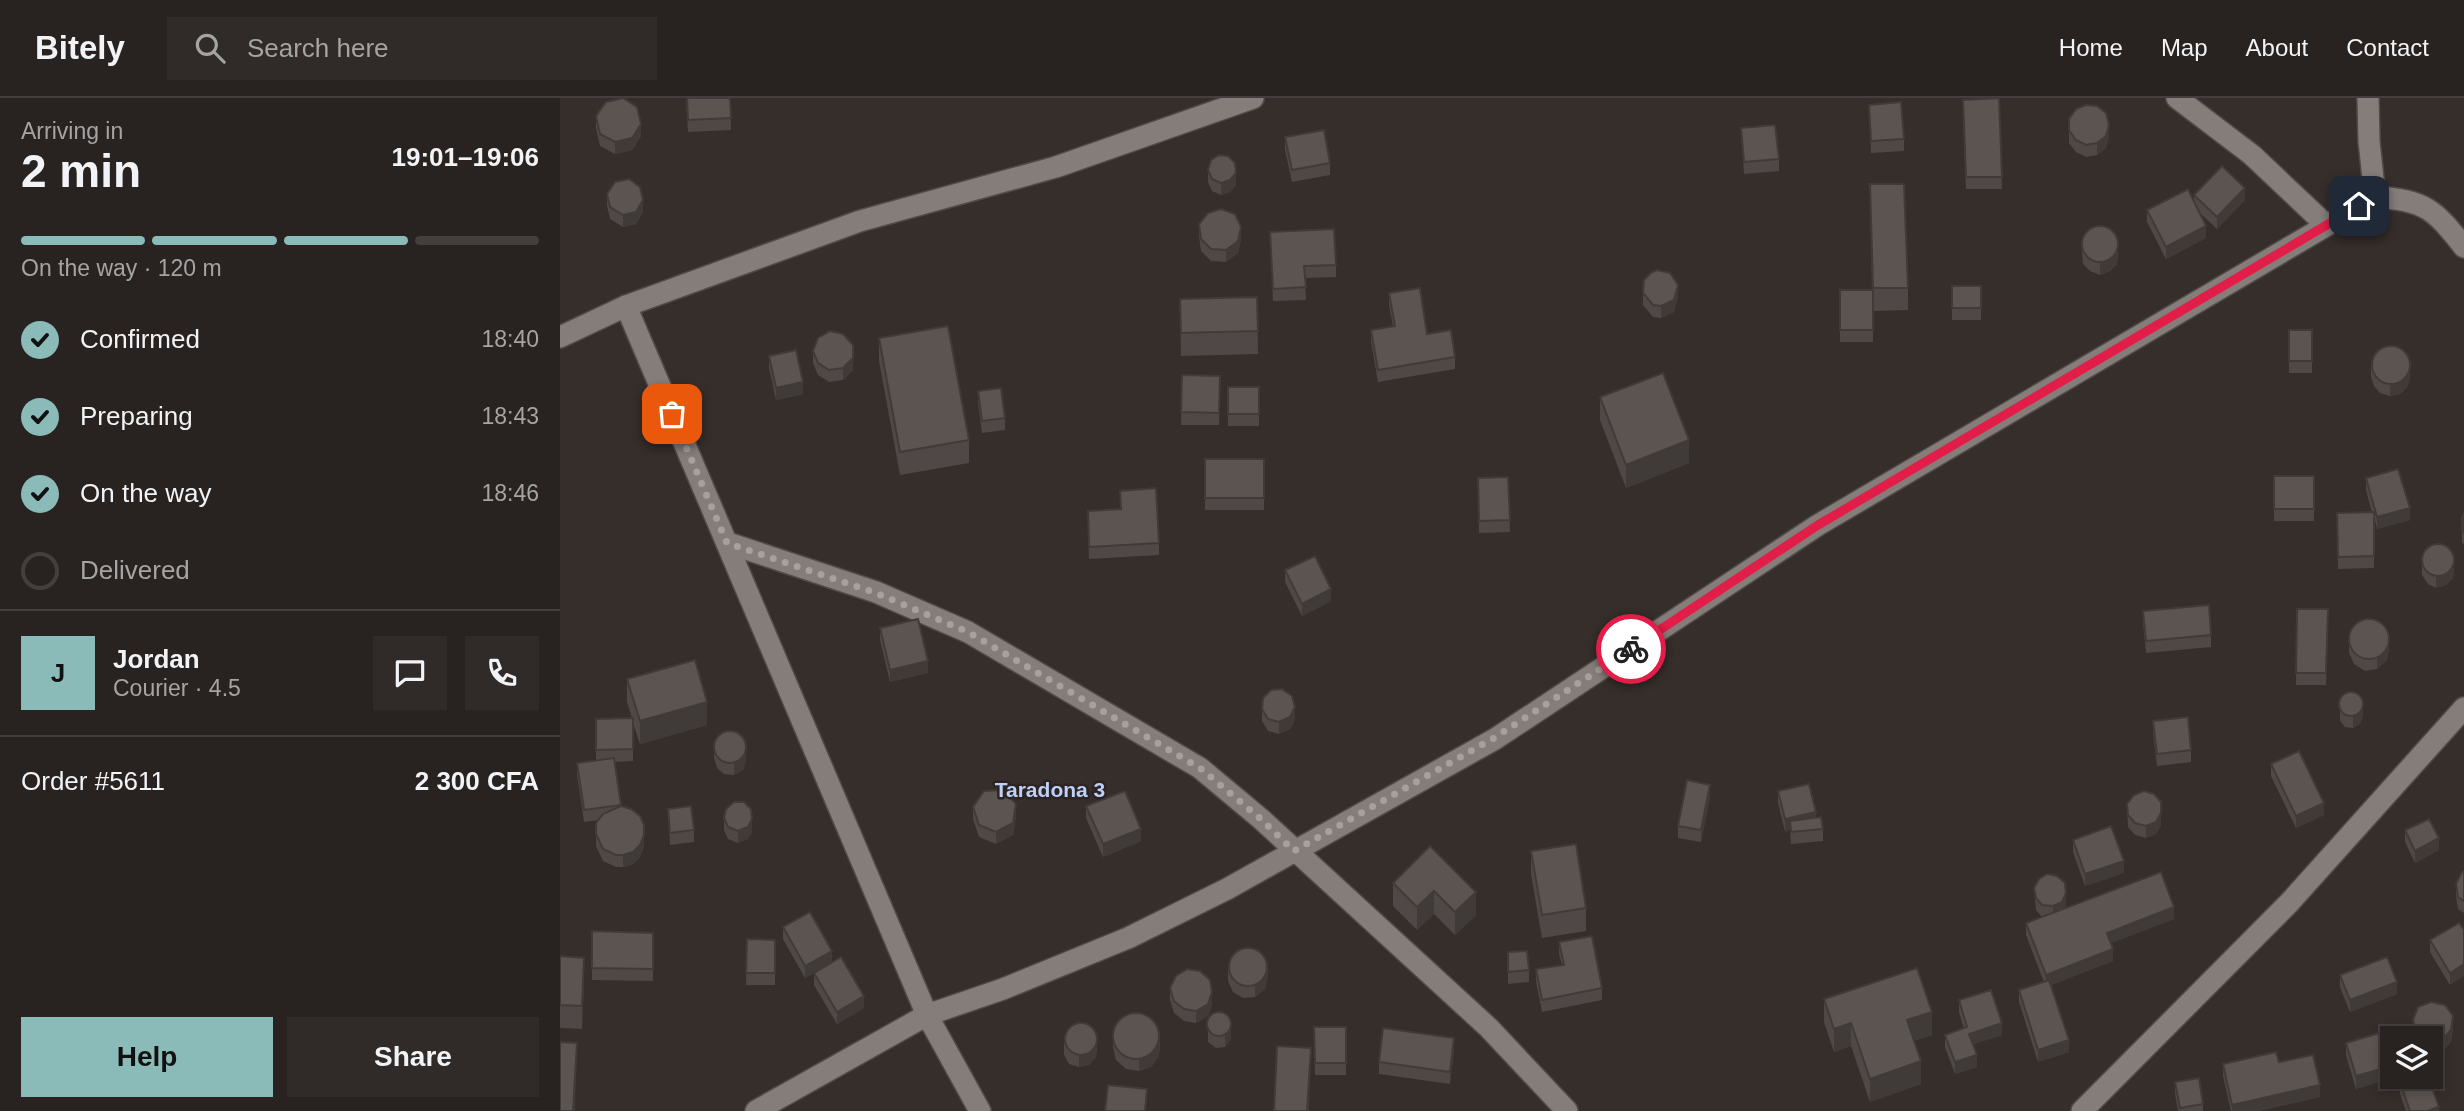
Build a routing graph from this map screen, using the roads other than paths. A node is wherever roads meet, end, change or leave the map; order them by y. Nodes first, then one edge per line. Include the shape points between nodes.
1 (1253, 98) edge
2 (2177, 98) edge
3 (2368, 98) edge
4 (2375, 197) junction
5 (2326, 225) junction
6 (2464, 247) edge
7 (626, 306) junction
8 (560, 337) edge
9 (727, 543) junction
10 (2464, 708) edge
11 (1294, 851) junction
12 (927, 1015) junction
13 (756, 1111) edge
14 (980, 1111) edge
15 (1567, 1111) edge
16 (2082, 1111) edge

1 - 7 street via 1055,167 860,221
2 - 5 street via 2252,155
3 - 4 street
4 - 5 street
4 - 6 street via 2406,199 2438,215
5 - 11 street via 1818,525 1494,738
7 - 8 street
7 - 9 street
9 - 11 street via 876,593 968,632 1200,768
9 - 12 street
10 - 16 street via 2289,903
11 - 12 street via 1128,938
11 - 15 street via 1489,1028
12 - 13 street
12 - 14 street

